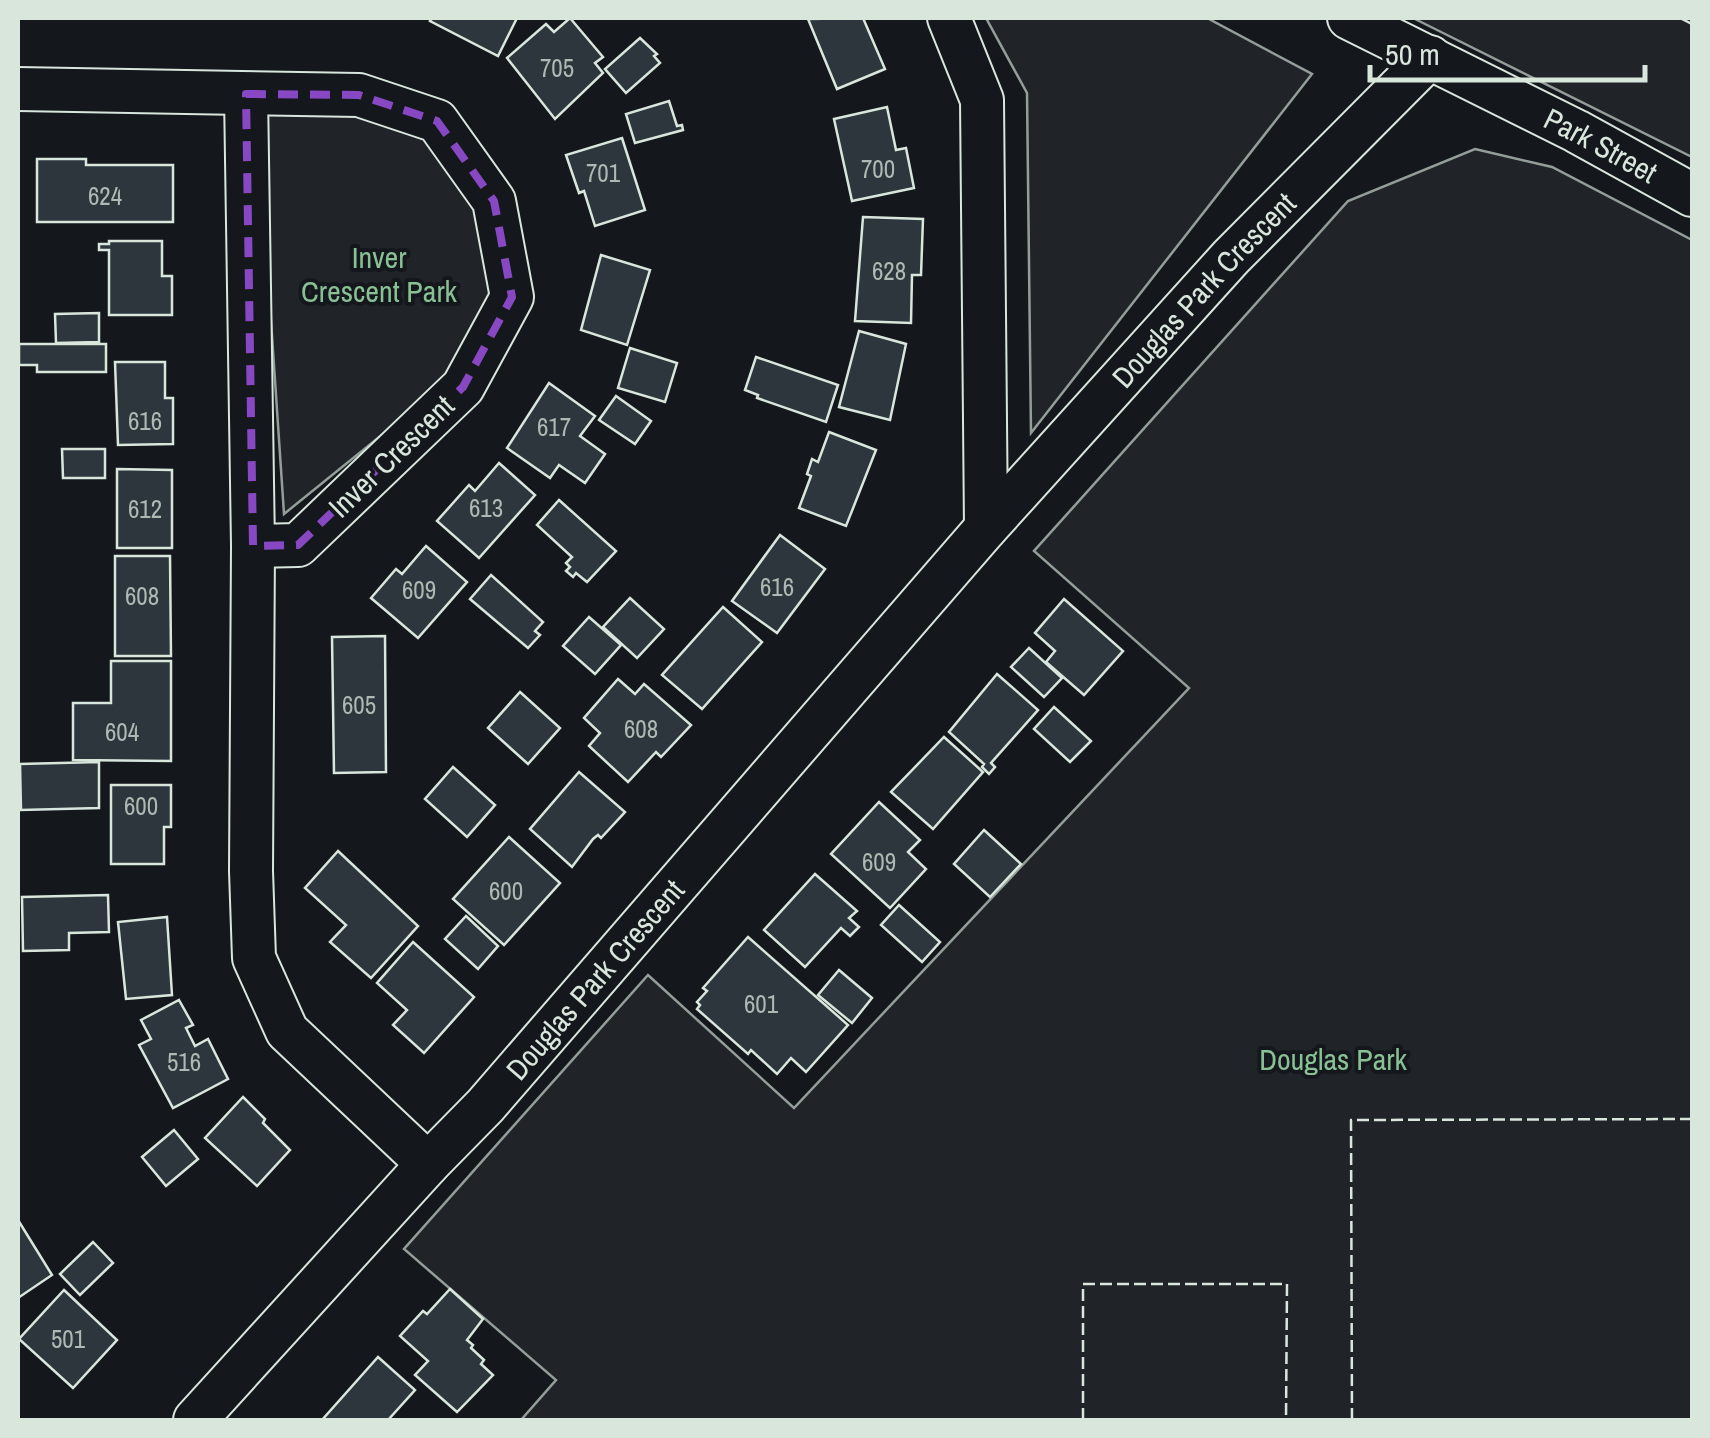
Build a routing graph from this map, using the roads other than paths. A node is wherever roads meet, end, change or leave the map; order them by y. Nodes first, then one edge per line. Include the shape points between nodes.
1 (949, 18) edge
2 (1349, 18) edge
3 (1430, 57) junction
4 (18, 89) edge
5 (246, 94) junction
6 (1692, 195) edge
7 (986, 528) junction
8 (253, 546) junction
9 (428, 1164) junction
10 (195, 1420) edge

1 - 7 street via 982,100
2 - 3 street, Park Street
3 - 6 street, Park Street
3 - 7 street, Douglas Park Crescent via 1231,256
4 - 5 street, Inver Crescent
5 - 8 street
5 - 8 street, Inver Crescent via 359,95 437,121 494,201 512,297 462,387 408,440 298,545
7 - 9 street, Douglas Park Crescent
8 - 9 street via 254,958 288,1031
9 - 10 street, Douglas Park Crescent

